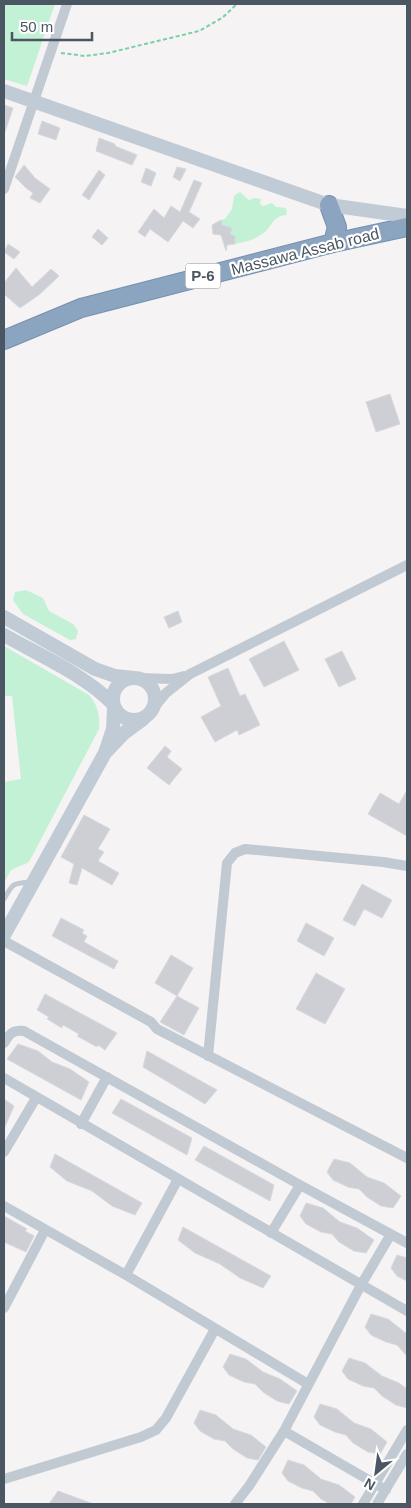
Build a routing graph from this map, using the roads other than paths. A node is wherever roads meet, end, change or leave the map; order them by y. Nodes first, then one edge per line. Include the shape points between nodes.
1 (67, 4) edge
2 (4, 91) edge
3 (33, 101) junction
4 (4, 189) edge
5 (329, 205) junction
6 (407, 216) edge
7 (407, 228) edge
8 (333, 243) junction
9 (4, 340) edge
10 (407, 566) edge
11 (4, 617) edge
12 (4, 635) edge
13 (190, 674) junction
14 (137, 678) junction
15 (114, 706) junction
16 (149, 714) junction
17 (105, 753) junction
18 (407, 866) edge
19 (34, 882) junction
20 (4, 900) edge
21 (4, 935) edge
22 (4, 941) edge
23 (4, 1043) edge
24 (208, 1056) junction
25 (107, 1077) junction
26 (4, 1078) edge
27 (36, 1098) junction
28 (81, 1124) junction
29 (4, 1152) edge
30 (407, 1158) edge
31 (178, 1179) junction
32 (300, 1185) junction
33 (4, 1206) edge
34 (45, 1230) junction
35 (271, 1233) junction
36 (391, 1234) junction
37 (407, 1243) edge
38 (126, 1275) junction
39 (361, 1285) junction
40 (4, 1308) edge
41 (407, 1311) edge
42 (215, 1329) junction
43 (308, 1384) junction
44 (407, 1430) edge
45 (284, 1431) junction
46 (407, 1454) edge
47 (4, 1480) edge
48 (376, 1484) junction
49 (386, 1490) junction
50 (235, 1504) edge
51 (363, 1504) edge
52 (377, 1504) edge

1 - 3 street
2 - 3 street
3 - 4 street
3 - 5 street
5 - 6 street
5 - 8 highway via 337,226
7 - 8 highway, Massawa Assab road / P-6
8 - 9 highway, Massawa Assab road / P-6 via 81,308
10 - 13 street
11 - 14 street via 95,669 115,676
12 - 15 street via 87,682
13 - 14 street via 172,679
13 - 16 street via 176,683
14 - 15 street via 125,680 117,686 113,694
14 - 16 street via 147,682 154,693 155,702
15 - 16 street via 120,716 128,720 138,720
15 - 17 street
16 - 17 street
17 - 19 street
18 - 24 street via 245,849 235,853 227,863
19 - 20 lane via 17,882
19 - 21 street
22 - 24 street
23 - 25 street via 10,1033 24,1031
24 - 30 street
25 - 28 street
25 - 32 street
26 - 27 street
27 - 28 street
27 - 29 street
28 - 31 street
31 - 35 street
31 - 38 street
32 - 35 street
32 - 36 street
33 - 34 street
34 - 38 street
34 - 40 street
35 - 39 street
36 - 37 street
36 - 39 street
38 - 42 street
39 - 41 street
39 - 43 street
42 - 43 street
42 - 47 street via 166,1418 156,1430
43 - 45 street
44 - 48 street
45 - 48 street
45 - 50 street
46 - 49 street
48 - 49 street
48 - 51 street
49 - 52 street

